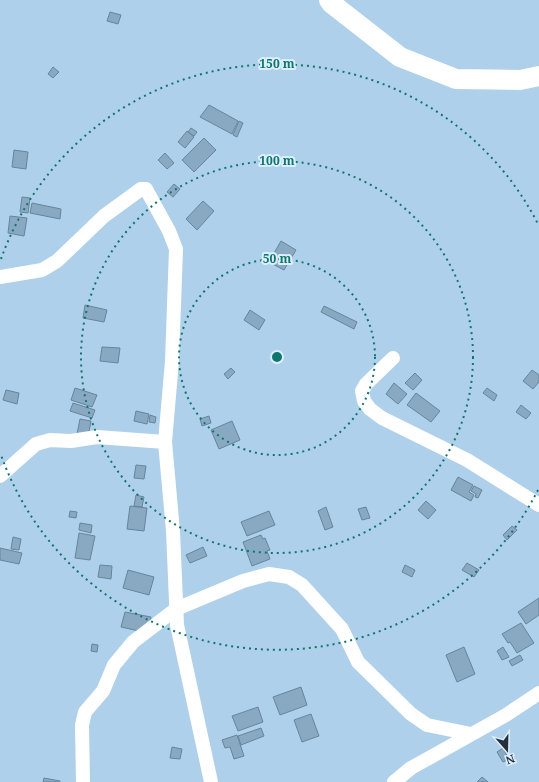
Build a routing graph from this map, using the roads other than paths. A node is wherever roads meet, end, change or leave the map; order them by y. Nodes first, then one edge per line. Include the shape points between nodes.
1 (329, 0) edge
2 (539, 76) edge
3 (0, 277) edge
4 (393, 358) dead end
5 (165, 442) junction
6 (0, 476) edge
7 (539, 505) edge
8 (176, 609) junction
9 (539, 693) edge
10 (471, 734) junction
11 (83, 782) edge
12 (211, 782) edge
13 (394, 782) edge

1 - 2 street via 400,57 456,79 520,80
3 - 5 street via 47,267 104,216 140,189 146,190 176,249 172,361
4 - 7 street via 362,391 364,401 370,409 382,418 467,460
5 - 6 street via 97,437 71,441 50,440 36,444
5 - 8 street via 173,531
8 - 10 street via 243,581 269,574 289,578 302,586 324,608 342,629 358,662 411,714 427,725
8 - 11 street via 133,642 114,665 103,691 85,712 82,725
8 - 12 street via 177,625
9 - 10 street
10 - 13 street via 411,768

